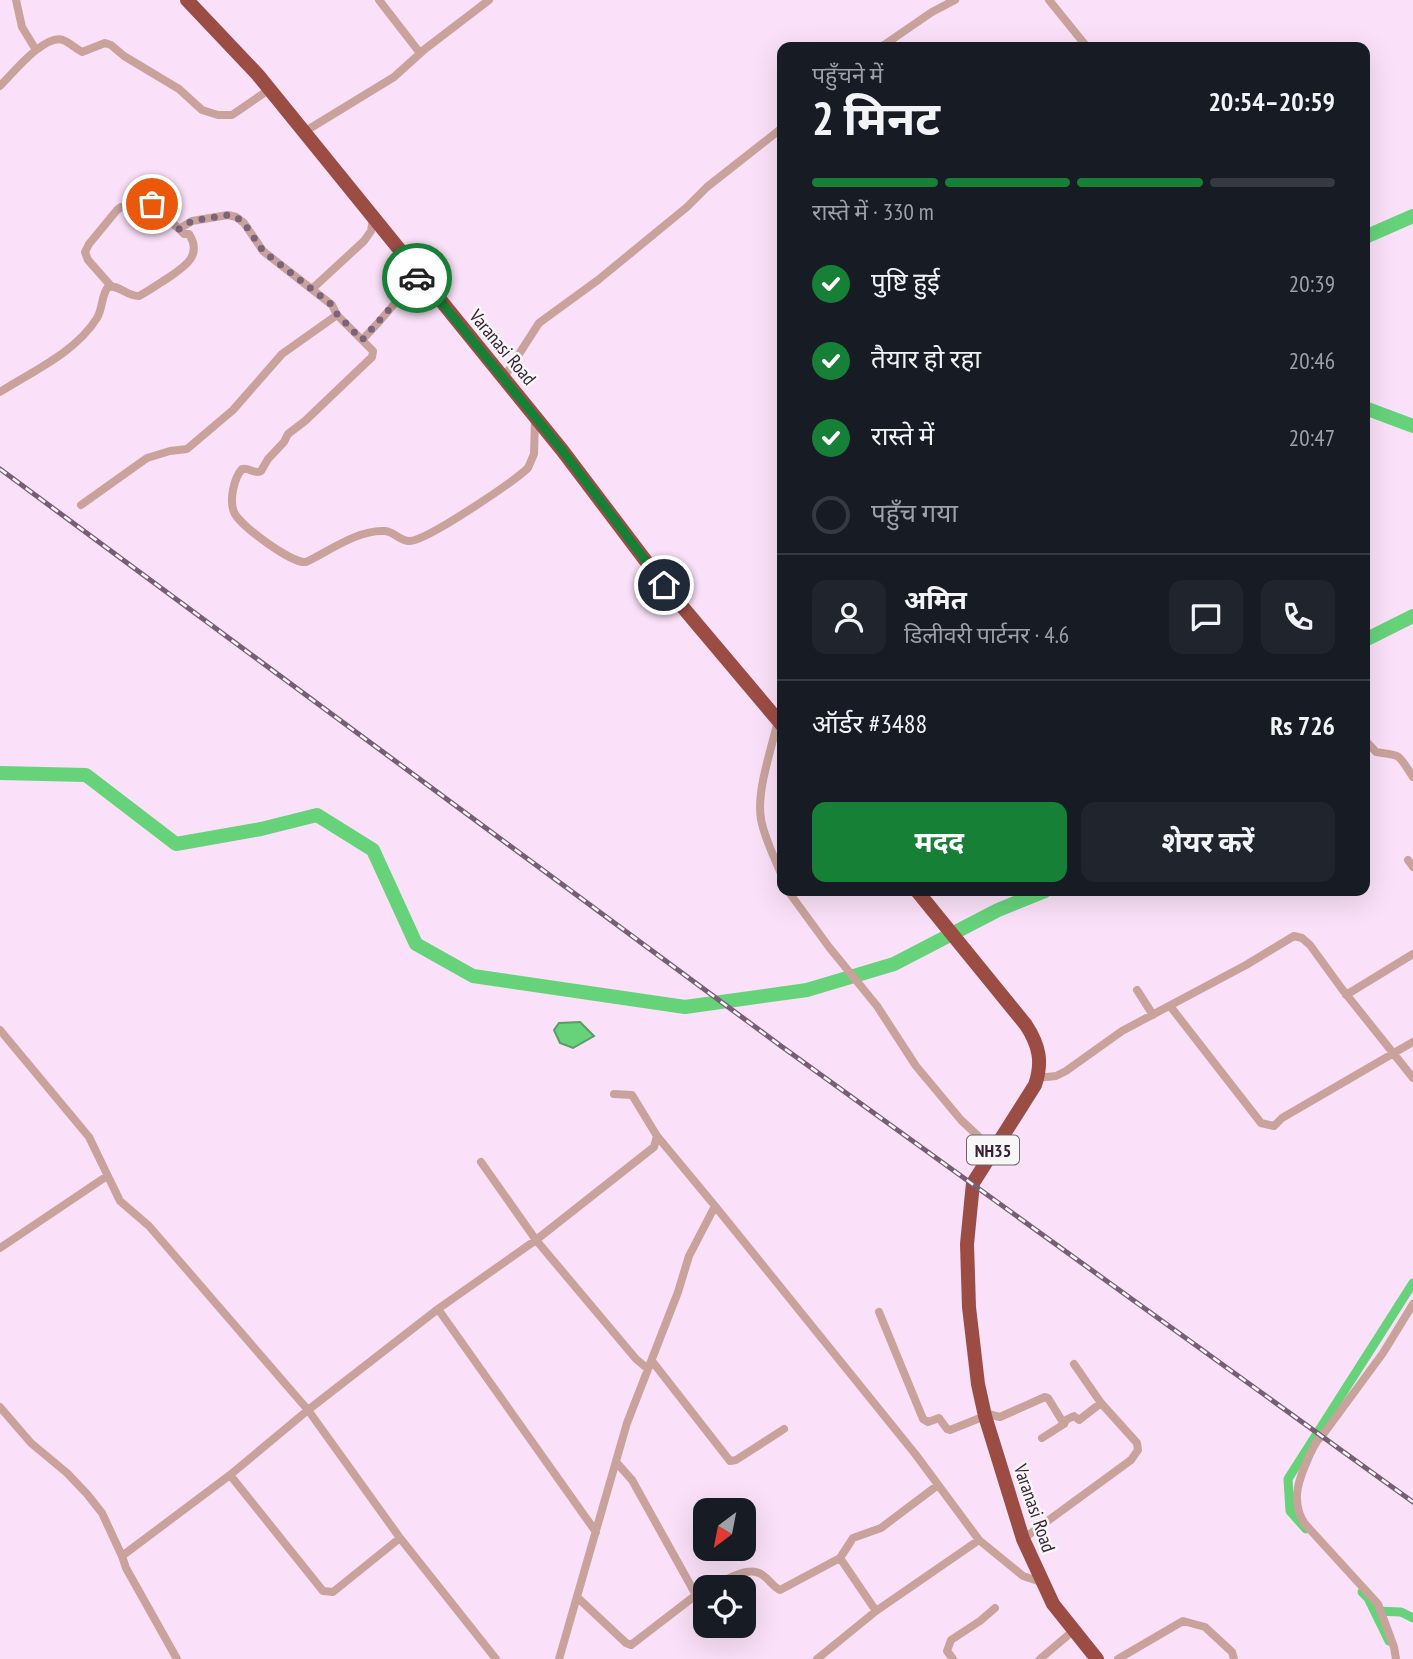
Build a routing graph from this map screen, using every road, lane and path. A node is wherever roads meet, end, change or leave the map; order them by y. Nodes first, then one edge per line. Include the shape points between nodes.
1 (16, 0) edge
2 (187, 0) edge
3 (379, 0) edge
4 (489, 0) edge
5 (955, 0) edge
6 (1049, 0) edge
7 (888, 42) edge
8 (1083, 42) edge
9 (36, 50) junction
10 (421, 53) junction
11 (0, 86) edge
12 (270, 89) junction
13 (304, 132) junction
14 (777, 132) edge
15 (373, 218) junction
16 (179, 229) junction
17 (419, 275) junction
18 (111, 286) junction
19 (313, 288) junction
20 (337, 314) junction
21 (362, 340) junction
22 (503, 379) junction
23 (0, 392) edge
24 (535, 416) junction
25 (81, 505) dead end
26 (777, 719) edge
27 (777, 734) edge
28 (1370, 745) edge
29 (1413, 777) edge
30 (777, 863) edge
31 (792, 896) edge
32 (921, 896) edge
33 (1413, 954) edge
34 (1137, 990) dead end
35 (1346, 995) junction
36 (1170, 1006) junction
37 (1153, 1015) junction
38 (0, 1030) edge
39 (1413, 1042) edge
40 (1392, 1053) junction
41 (1413, 1078) edge
42 (1037, 1079) junction
43 (614, 1094) dead end
44 (657, 1136) junction
45 (993, 1150) junction
46 (481, 1162) dead end
47 (107, 1175) junction
48 (715, 1206) junction
49 (536, 1240) junction
50 (0, 1248) edge
51 (1413, 1304) edge
52 (438, 1309) junction
53 (879, 1312) dead end
54 (1074, 1364) dead end
55 (650, 1365) junction
56 (1101, 1403) junction
57 (0, 1407) edge
58 (308, 1410) junction
59 (985, 1414) junction
60 (1064, 1424) junction
61 (784, 1429) dead end
62 (1042, 1438) dead end
63 (616, 1462) junction
64 (230, 1475) junction
65 (938, 1485) junction
66 (596, 1532) junction
67 (400, 1538) junction
68 (979, 1539) junction
69 (1023, 1539) junction
70 (122, 1556) junction
71 (840, 1558) junction
72 (738, 1575) edge
73 (1041, 1582) junction
74 (693, 1590) edge
75 (577, 1597) junction
76 (693, 1597) edge
77 (995, 1608) dead end
78 (876, 1611) junction
79 (1073, 1631) junction
80 (177, 1659) edge
81 (496, 1659) edge
82 (559, 1659) edge
83 (817, 1659) edge
84 (953, 1659) edge
85 (1040, 1659) edge
86 (1097, 1659) edge
87 (1118, 1659) edge
88 (1234, 1659) edge
89 (1396, 1659) edge

1 - 9 street via 22,27
2 - 12 highway, Varanasi Road
3 - 10 street
4 - 10 street
5 - 7 street
6 - 8 street
9 - 11 street
9 - 12 street via 56,39 82,52 111,45 179,89 202,110 218,115 232,115
10 - 13 street via 384,83
12 - 13 highway, Varanasi Road
13 - 15 highway, Varanasi Road
14 - 22 street via 598,280 542,320
15 - 17 highway, Varanasi Road
15 - 19 street via 364,240
16 - 18 street via 194,243 194,253 185,267 139,296
16 - 18 street via 156,205 117,209 85,252
16 - 19 street via 192,221 236,217 263,251
17 - 21 street
17 - 22 highway, Varanasi Road
18 - 23 street via 105,289 99,315 80,340
19 - 20 street
20 - 21 street
20 - 25 street via 282,354 233,410 187,449 147,458
21 - 24 street via 373,351 372,357 288,434 261,471 242,468 237,475 234,514 294,560 306,562 373,532 387,531 413,541 451,521 528,468 534,454
22 - 24 highway, Varanasi Road
24 - 26 highway, Varanasi Road via 664,585
27 - 30 street via 760,811
28 - 29 street via 1376,752 1399,756
31 - 45 street via 877,1006 916,1066
32 - 42 highway via 1033,1036 1040,1059
33 - 35 street
34 - 37 street
35 - 36 street via 1307,941 1294,936
35 - 40 street
36 - 37 street
36 - 40 street via 1261,1123 1274,1126
37 - 42 street via 1115,1035 1066,1071
38 - 47 street via 89,1137
39 - 40 street
40 - 41 street
42 - 45 highway, NH35
43 - 44 street via 632,1095
44 - 48 street
44 - 49 street via 654,1147
45 - 59 highway, Varanasi Road / NH35 via 973,1183 967,1266
46 - 49 street
47 - 50 street
47 - 58 street via 124,1205 149,1226
48 - 55 street via 689,1256
48 - 65 street
49 - 52 street
49 - 55 street via 636,1359
51 - 89 street via 1315,1441 1302,1470 1297,1504 1302,1519 1381,1610
52 - 58 street
52 - 66 street
53 - 59 street via 923,1419 939,1419 950,1430
54 - 56 street
55 - 61 street via 730,1461
55 - 63 street
56 - 60 street via 1079,1420 1074,1416
56 - 69 street via 1137,1443 1136,1456
57 - 70 street via 31,1443 87,1494 102,1513
58 - 64 street
58 - 67 street
59 - 60 street via 1000,1417 1045,1397
59 - 69 highway, Varanasi Road / NH35
60 - 62 street
63 - 66 street
63 - 74 street via 632,1480
64 - 67 street via 323,1591 333,1592
64 - 70 street
65 - 68 street
65 - 71 street via 881,1528 853,1538
66 - 75 street
67 - 81 street
68 - 73 street via 1023,1576
68 - 78 street
69 - 73 highway, Varanasi Road / NH35
70 - 80 street
71 - 72 street via 780,1590 760,1573
71 - 78 street
73 - 79 highway, Varanasi Road / NH35
75 - 76 street via 631,1645
75 - 82 street
77 - 84 street via 949,1642 947,1651
78 - 83 street
79 - 85 street
79 - 86 highway, Varanasi Road / NH35
87 - 88 street via 1183,1621 1205,1627

